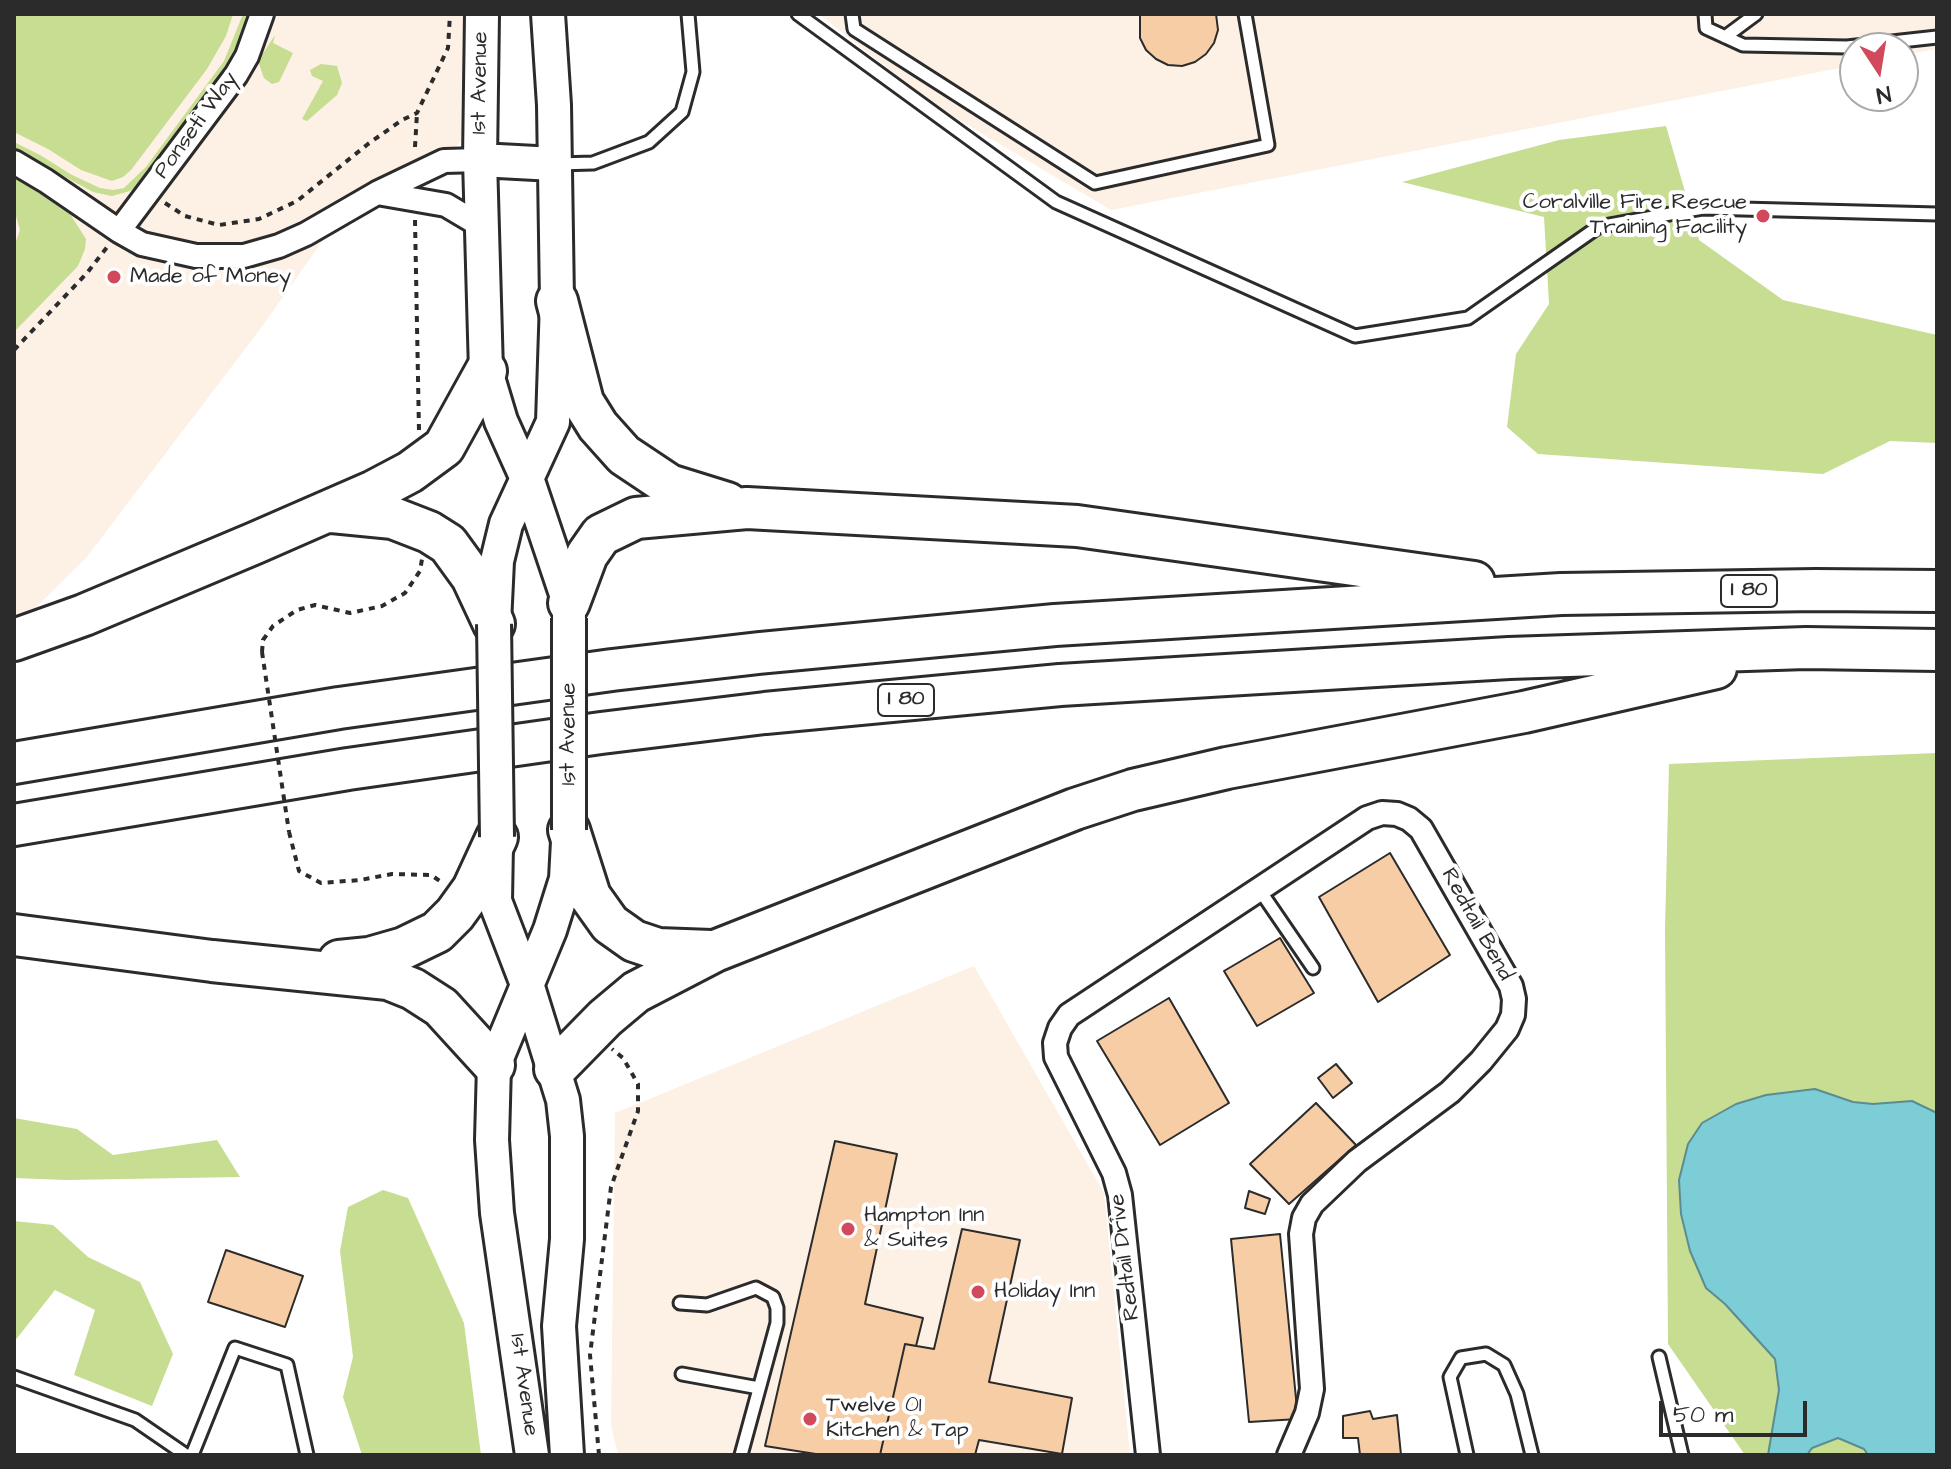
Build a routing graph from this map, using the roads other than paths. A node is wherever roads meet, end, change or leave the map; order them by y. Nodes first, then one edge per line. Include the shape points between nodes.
1 (262, 14) edge
2 (482, 14) edge
3 (548, 14) edge
4 (688, 14) edge
5 (798, 14) edge
6 (852, 14) edge
7 (1245, 14) edge
8 (1705, 14) edge
9 (1756, 14) edge
10 (1725, 37) junction
11 (1937, 37) edge
12 (480, 160) junction
13 (14, 162) edge
14 (554, 164) junction
15 (377, 193) junction
16 (1937, 214) edge
17 (483, 227) junction
18 (119, 231) junction
19 (557, 301) junction
20 (486, 371) junction
21 (528, 481) junction
22 (747, 508) junction
23 (326, 511) junction
24 (1937, 591) edge
25 (1561, 594) junction
26 (569, 610) junction
27 (494, 624) junction
28 (14, 640) edge
29 (1806, 648) junction
30 (1937, 650) edge
31 (14, 763) edge
32 (14, 825) edge
33 (569, 830) junction
34 (497, 837) junction
35 (1259, 889) junction
36 (14, 935) edge
37 (715, 951) junction
38 (275, 968) junction
39 (1313, 968) dead end
40 (528, 987) junction
41 (494, 1065) junction
42 (555, 1069) junction
43 (1061, 1071) joint
44 (680, 1303) dead end
45 (1659, 1357) dead end
46 (682, 1374) dead end
47 (14, 1377) edge
48 (759, 1388) junction
49 (189, 1455) edge
50 (307, 1455) edge
51 (532, 1455) edge
52 (567, 1455) edge
53 (741, 1455) edge
54 (1148, 1455) edge
55 (1289, 1455) edge
56 (1467, 1455) edge
57 (1532, 1455) edge
58 (1682, 1455) edge

1 - 18 street, Ponseti Way via 236,75
2 - 12 main road, 1st Avenue
3 - 14 main road, 1st Avenue
4 - 14 lane via 693,72 682,112 649,142 593,163
5 - 16 lane via 1056,202 1355,336 1468,318 1598,227 1703,208
6 - 7 lane via 854,29 1095,183 1268,145
8 - 10 lane via 1706,28
9 - 10 lane
10 - 11 lane via 1743,45 1847,47
12 - 14 main road
12 - 15 street via 444,161
12 - 17 main road, 1st Avenue
13 - 18 street
14 - 19 main road, 1st Avenue
15 - 17 street via 446,205
15 - 18 street via 306,234 244,256 164,250
17 - 20 main road, 1st Avenue
19 - 21 main road, 1st Avenue via 553,422
19 - 22 highway via 583,402 624,455 669,485
20 - 21 main road, 1st Avenue
20 - 23 highway via 444,447 410,472
21 - 26 main road, 1st Avenue
21 - 27 main road, 1st Avenue via 506,524 497,561
22 - 25 highway via 1077,526
22 - 26 highway via 636,518 601,535 587,555
23 - 27 highway via 393,518 448,544 472,577
23 - 28 highway
24 - 25 highway, I 80
25 - 31 highway, I 80 via 1055,625 759,653 339,708
26 - 33 main road, 1st Avenue, bridge
27 - 34 main road, 1st Avenue, bridge
29 - 30 highway, I 80
29 - 32 highway, I 80 via 1509,658 1122,681 781,712 348,769
29 - 37 highway via 1524,712 1133,790
33 - 37 highway via 590,896 610,924 658,949
33 - 40 main road, 1st Avenue via 566,879
34 - 38 highway via 473,889 437,932 369,958
34 - 40 main road, 1st Avenue via 495,901
35 - 39 lane
35 - 43 street, Redtail Bend via 1069,1015 1055,1043
35 - 55 street, Redtail Bend via 1367,818 1382,813 1409,819 1421,829 1514,999 1507,1029 1481,1061 1439,1100 1348,1168 1304,1218 1312,1389
36 - 38 highway
37 - 42 highway via 636,992
38 - 41 highway via 388,979 413,989 441,1007
40 - 41 main road, 1st Avenue
40 - 42 main road, 1st Avenue
41 - 51 main road, 1st Avenue via 497,1213
42 - 52 main road, 1st Avenue via 567,1136 567,1239 559,1326
43 - 54 street, Redtail Drive via 1114,1173 1120,1195
44 - 48 lane via 707,1305 756,1288 773,1297 777,1323
45 - 58 lane
46 - 48 lane
47 - 49 lane via 135,1420
48 - 53 lane
49 - 50 lane via 235,1348 287,1365
56 - 57 lane via 1450,1377 1461,1358 1486,1354 1504,1365

